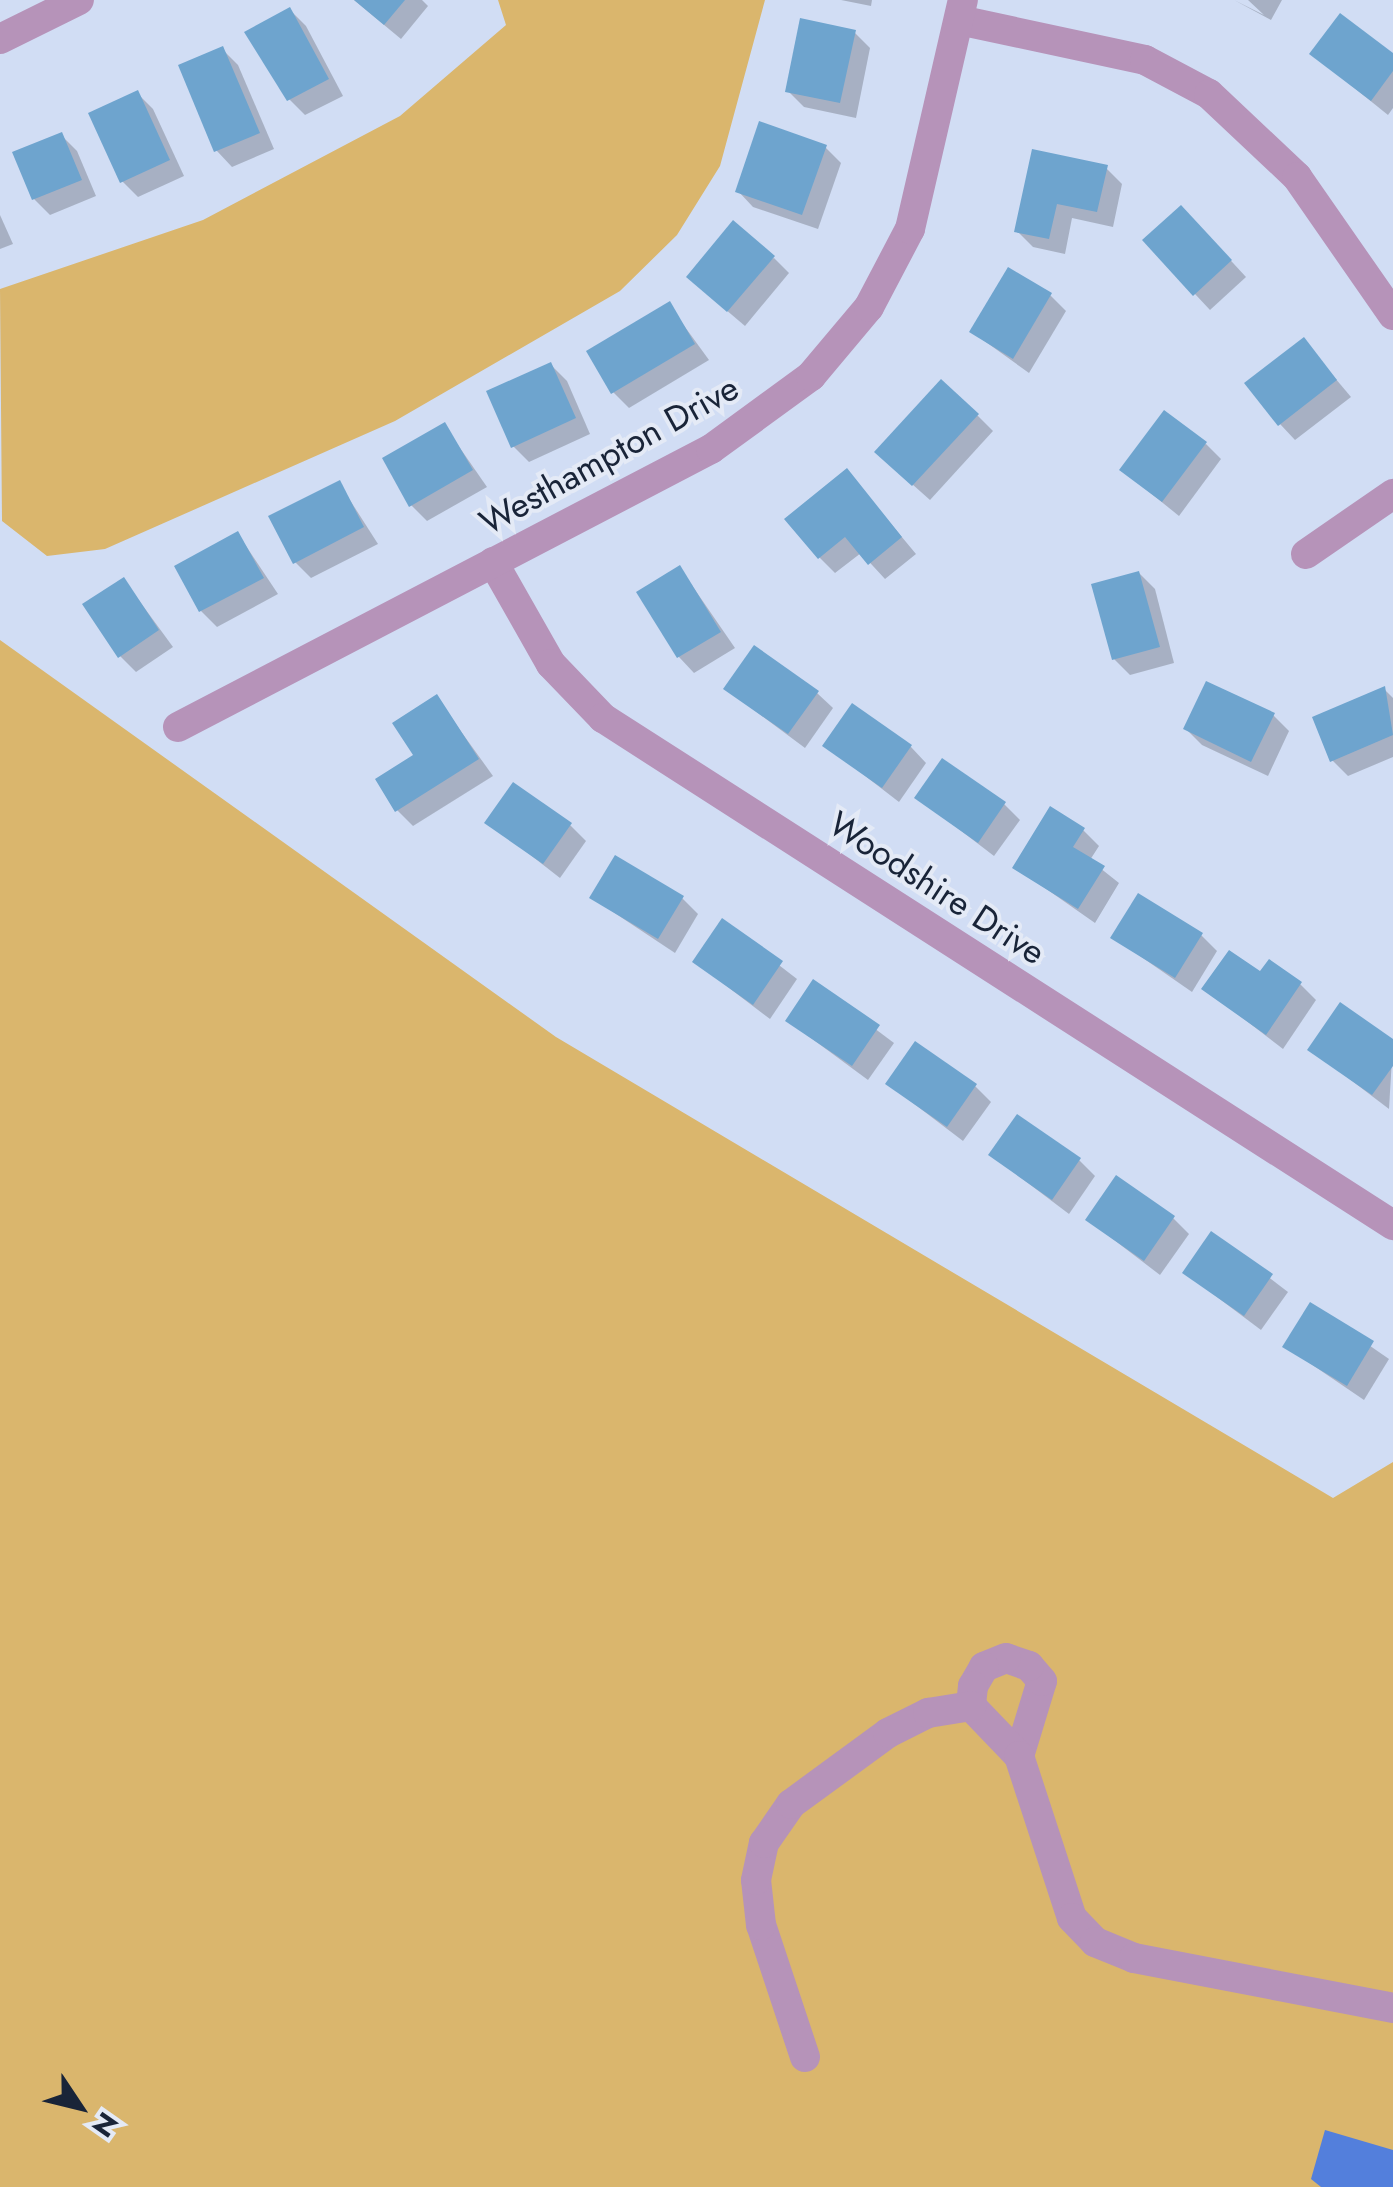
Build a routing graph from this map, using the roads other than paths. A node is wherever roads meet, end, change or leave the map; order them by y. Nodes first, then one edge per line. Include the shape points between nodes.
1 (78, 0) edge
2 (961, 10) edge
3 (0, 39) edge
4 (1393, 314) edge
5 (1393, 494) edge
6 (1306, 554) dead end
7 (493, 562) junction
8 (178, 727) dead end
9 (1393, 1224) edge
10 (972, 1706) junction
11 (1019, 1756) junction
12 (1393, 2008) edge
13 (805, 2057) dead end

1 - 3 street
2 - 4 street via 1146,60 1209,94 1297,177
2 - 7 street, Westhampton Drive via 910,228 870,307 832,354 711,449
5 - 6 street
7 - 8 street, Westhampton Drive
7 - 9 street, Woodshire Drive via 551,664 603,718
10 - 11 street
10 - 11 street via 973,1686 984,1668 1006,1658 1028,1666 1042,1681
10 - 13 street via 928,1713 888,1733 791,1804 764,1843 756,1880 760,1925
11 - 12 street via 1072,1918 1095,1942 1134,1958

